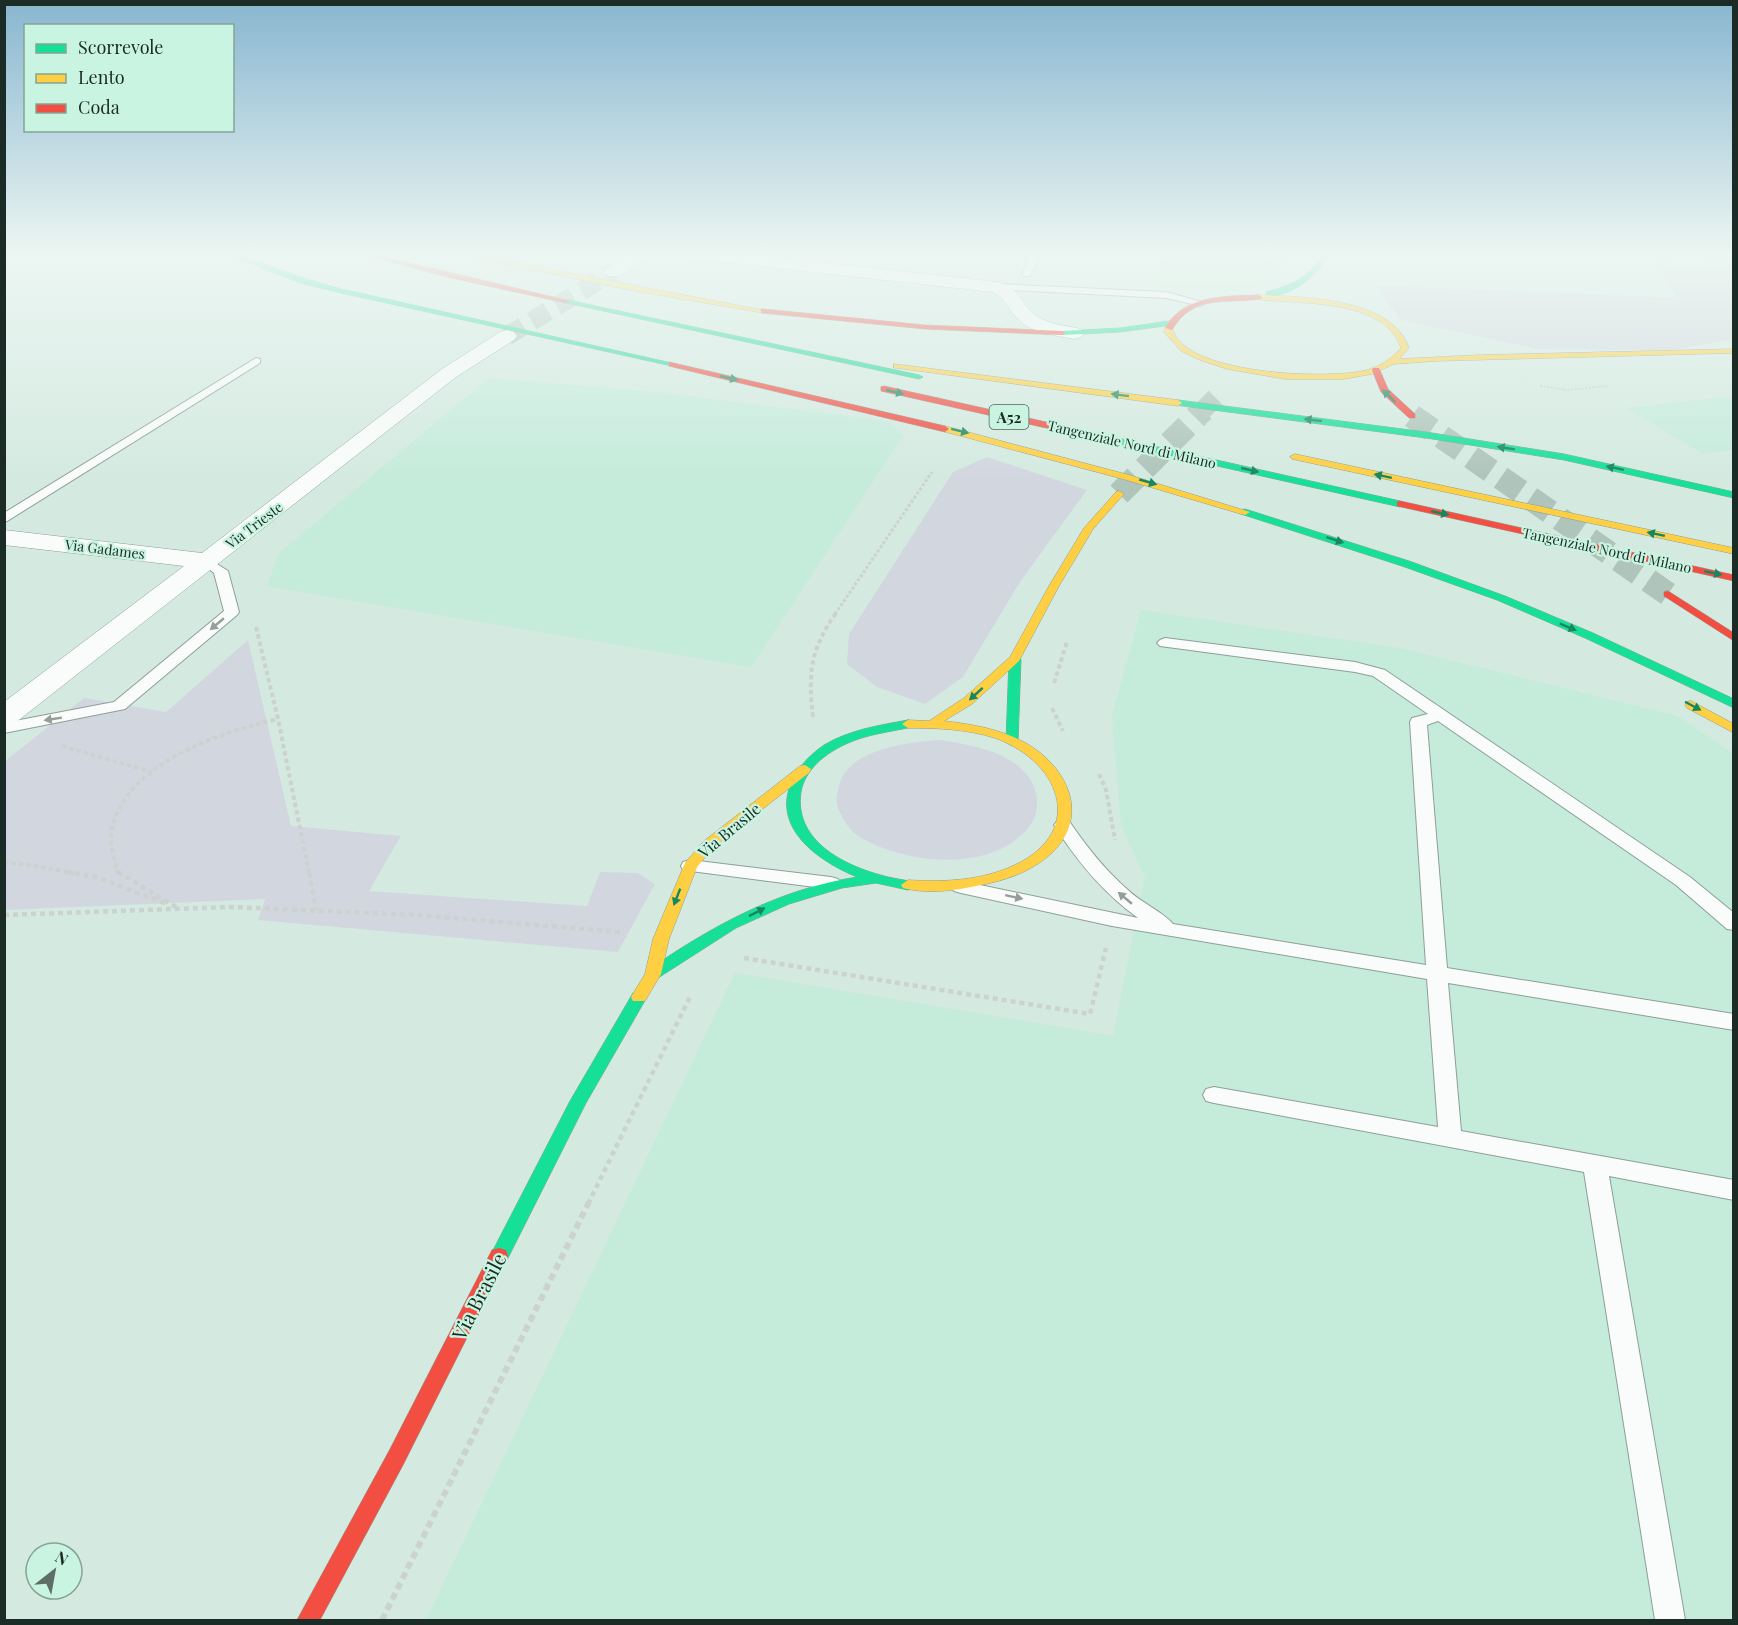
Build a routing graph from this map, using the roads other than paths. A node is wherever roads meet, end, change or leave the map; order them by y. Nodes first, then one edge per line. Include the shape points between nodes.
1 (506, 328) edge
2 (692, 328) edge
3 (936, 328) edge
4 (1046, 328) edge
5 (1138, 328) edge
6 (1168, 328) edge
7 (1391, 328) edge
8 (1402, 328) edge
9 (1414, 331) dead end
10 (1074, 333) junction
11 (1104, 333) junction
12 (507, 336) tunnel mouth
13 (1477, 344) dead end
14 (1179, 346) junction
15 (1734, 351) edge
16 (823, 356) junction
17 (1584, 357) junction
18 (256, 361) dead end
19 (1394, 362) junction
20 (1214, 363) junction
21 (1376, 370) junction
22 (1288, 377) junction
23 (1224, 382) dead end
24 (871, 386) dead end
25 (1239, 386) dead end
26 (998, 394) dead end
27 (1412, 416) tunnel mouth
28 (1278, 453) dead end
29 (1119, 494) tunnel mouth
30 (1734, 495) edge
31 (4, 519) edge
32 (4, 537) edge
33 (1734, 551) edge
34 (206, 561) junction
35 (1415, 568) junction
36 (1734, 578) edge
37 (1668, 594) tunnel mouth
38 (1734, 638) edge
39 (1165, 643) dead end
40 (1581, 648) dead end
41 (1015, 658) junction
42 (1683, 701) dead end
43 (1734, 704) edge
44 (1441, 715) junction
45 (4, 717) edge
46 (932, 724) junction
47 (4, 728) edge
48 (1734, 729) edge
49 (1012, 742) junction
50 (805, 770) junction
51 (1063, 825) junction
52 (690, 866) junction
53 (875, 878) junction
54 (841, 884) junction
55 (957, 886) junction
56 (1734, 924) edge
57 (1173, 931) junction
58 (653, 974) junction
59 (1437, 974) junction
60 (1734, 1022) edge
61 (1214, 1095) dead end
62 (1450, 1138) junction
63 (1595, 1165) junction
64 (1734, 1190) edge
65 (308, 1620) edge
66 (1670, 1620) edge

1 -> 35 main road, A52 via 910,418 1033,450 1335,539
2 - 16 main road, A52
3 - 10 main road
4 - 10 street
5 - 11 main road
6 - 14 main road
7 - 19 main road via 1404,342 1402,355
8 - 9 main road
10 - 11 main road
11 - 14 main road
12 - 34 street, Via Trieste via 432,386
13 - 17 main road
14 - 20 main road
15 - 17 main road
16 - 26 main road, A52
30 -> 16 main road via 1564,457 1426,435
17 - 19 main road via 1440,357
18 - 31 lane
19 - 21 main road
20 - 22 main road
20 - 23 main road
21 - 22 main road via 1345,376
27 -> 21 main road via 1376,382
22 - 25 main road
24 -> 36 main road, Tangenziale Nord di Milano / A52
33 -> 28 main road, Tangenziale Nord di Milano
29 - 41 main road via 1089,528
32 - 34 street, Via Gadames
34 - 45 street, Via Trieste
34 -> 47 lane via 221,571 232,612 119,706
35 - 40 main road
35 -> 43 main road via 1571,628
37 - 38 main road
39 - 44 lane via 1379,673
41 -> 46 main road via 968,701
41 - 49 main road
42 -> 48 main road
44 - 56 lane via 1683,881
44 - 59 lane via 1418,722
46 - 49 main road, Via Brasile via 958,726
46 - 50 main road, Via Brasile via 866,731 828,748
49 - 51 main road, Via Brasile via 1053,772 1064,793
50 - 52 main road, Via Brasile via 709,844
50 - 53 main road via 793,800 800,828 829,858
51 - 55 main road via 1044,852 1022,867 985,881
57 -> 51 lane via 1150,918 1118,891 1079,851
52 - 54 lane
52 -> 58 main road, Via Brasile via 661,939
53 - 54 main road, Via Brasile
53 - 55 main road via 915,886
58 -> 54 main road, Via Brasile via 692,946 772,904
55 -> 57 lane
57 - 59 lane
58 - 65 main road, Via Brasile via 578,1101 396,1458
59 - 60 lane
59 - 62 lane
61 - 62 lane
62 - 63 lane
63 - 64 lane
63 - 66 lane

